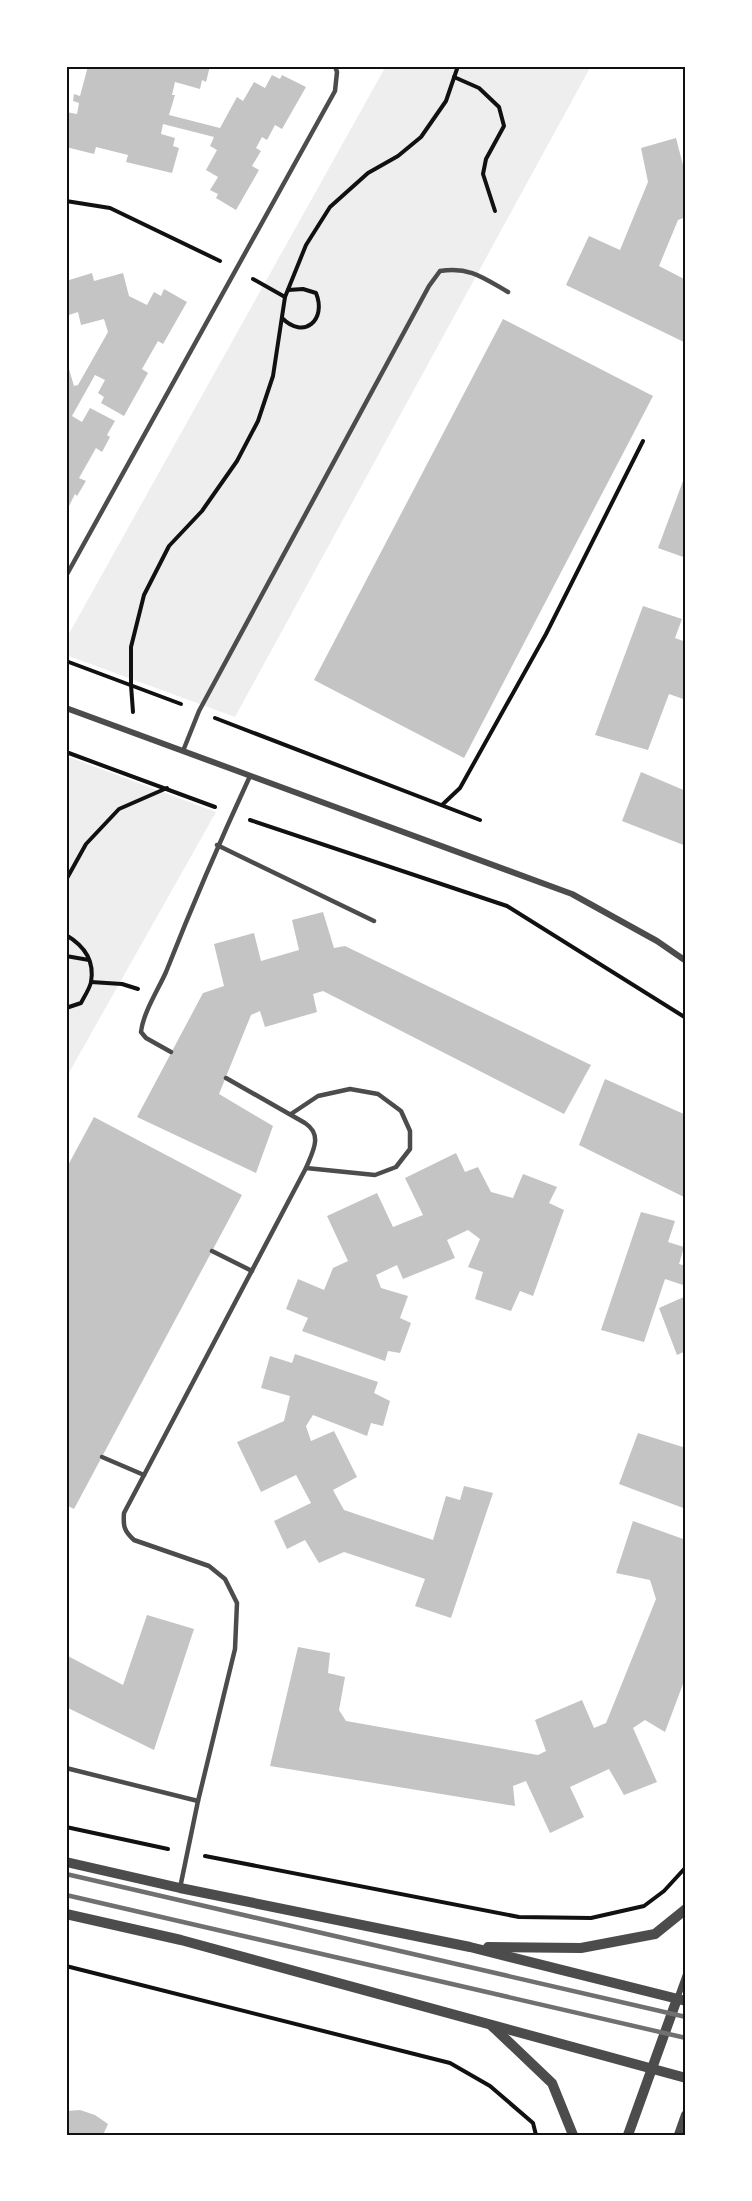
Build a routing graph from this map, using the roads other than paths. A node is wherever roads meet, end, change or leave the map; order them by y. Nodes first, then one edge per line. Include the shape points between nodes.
1 (335, 66) edge
2 (508, 292) dead end
3 (66, 576) edge
4 (66, 708) edge
5 (183, 751) junction
6 (250, 776) junction
7 (217, 846) junction
8 (374, 921) dead end
9 (686, 961) edge
10 (171, 1052) dead end
11 (226, 1078) dead end
12 (291, 1114) junction
13 (306, 1168) junction
14 (212, 1251) dead end
15 (252, 1271) junction
16 (102, 1457) dead end
17 (144, 1475) junction
18 (66, 1768) edge
19 (198, 1801) junction
20 (66, 1862) edge
21 (180, 1888) junction
22 (686, 1910) edge
23 (66, 1914) edge
24 (470, 1947) junction
25 (686, 1974) edge
26 (681, 2000) edge
27 (489, 2024) junction
28 (652, 2068) junction
29 (686, 2078) edge
30 (686, 2115) edge
31 (573, 2135) edge
32 (628, 2135) edge
33 (679, 2135) edge

1 - 3 lane via 335,91
2 - 5 lane via 471,271 453,269 440,271 429,286 199,711
4 - 5 street
5 - 6 street
6 - 7 lane
6 - 9 street via 572,894 657,940
7 - 8 lane
7 - 10 lane via 142,1023 141,1032 146,1038
11 - 12 lane
12 - 13 lane via 312,1127 316,1136
12 - 13 lane via 318,1096 350,1089 378,1094 401,1111 410,1131 410,1149 396,1167 375,1175
13 - 15 lane
14 - 15 lane
15 - 17 lane
16 - 17 lane
17 - 19 lane via 124,1513 127,1534 134,1540 209,1566 225,1579 237,1603 235,1649
18 - 19 lane
19 - 21 lane
20 - 21 street
21 - 24 street
22 - 24 street via 655,1934 581,1948
23 - 27 street via 182,1940
24 - 26 street
25 - 26 street
26 - 28 street
27 - 28 street
27 - 31 street via 552,2084
28 - 29 street
28 - 32 street
30 - 33 street

